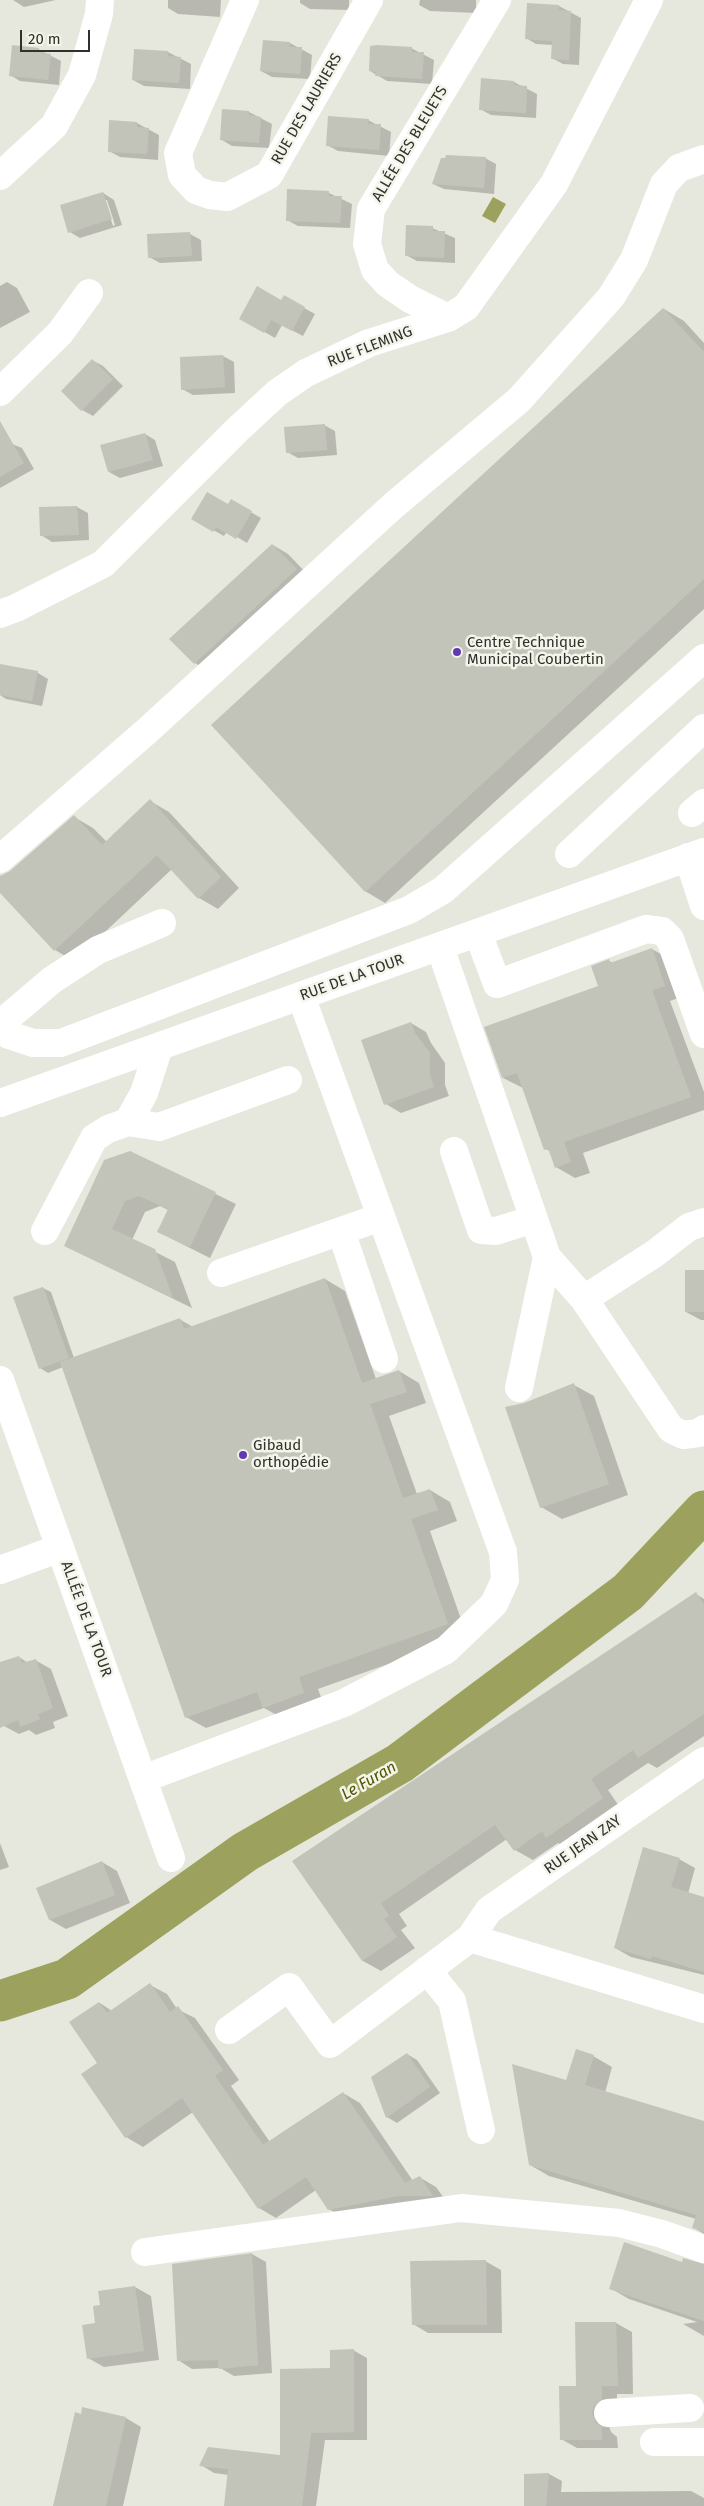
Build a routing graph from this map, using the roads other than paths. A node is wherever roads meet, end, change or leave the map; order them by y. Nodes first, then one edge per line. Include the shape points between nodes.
1 (100, 0) edge
2 (245, 0) edge
3 (369, 0) edge
4 (497, 0) edge
5 (649, 0) edge
6 (704, 159) edge
7 (0, 176) edge
8 (89, 293) dead end
9 (448, 318) junction
10 (0, 392) edge
11 (0, 614) edge
12 (704, 658) edge
13 (704, 728) edge
14 (569, 854) dead end
15 (696, 854) edge
16 (0, 859) edge
17 (704, 906) edge
18 (162, 923) dead end
19 (478, 933) junction
20 (440, 947) junction
21 (497, 984) junction
22 (301, 996) junction
23 (458, 998) junction
24 (0, 1024) edge
25 (0, 1029) edge
26 (704, 1034) edge
27 (159, 1047) junction
28 (288, 1080) dead end
29 (0, 1103) edge
30 (128, 1122) junction
31 (454, 1151) dead end
32 (381, 1217) junction
33 (534, 1219) junction
34 (704, 1222) edge
35 (45, 1231) dead end
36 (341, 1231) junction
37 (547, 1257) junction
38 (221, 1273) dead end
39 (584, 1299) junction
40 (384, 1359) dead end
41 (0, 1380) edge
42 (519, 1388) dead end
43 (704, 1429) edge
44 (60, 1548) junction
45 (0, 1570) edge
46 (704, 1761) edge
47 (143, 1779) junction
48 (171, 1858) dead end
49 (470, 1938) junction
50 (427, 1970) junction
51 (704, 2008) edge
52 (229, 2030) dead end
53 (481, 2130) dead end
54 (704, 2249) edge
55 (145, 2252) dead end
56 (697, 2408) edge
57 (608, 2413) dead end
58 (654, 2442) dead end
59 (697, 2442) edge

1 - 7 street via 82,75 54,126
2 - 3 street, RUE DES LAURIERS via 178,153 182,175 196,190 210,195 227,197 269,175
4 - 9 street, ALLÉE DES BLEUETS via 370,209 367,244 375,270 410,299
5 - 9 street, RUE FLEMING via 554,184 466,307
6 - 16 street via 679,168 664,184 634,260 611,297 519,400 394,505 148,730
8 - 10 street via 60,333
9 - 11 street, RUE FLEMING via 369,343 306,373 277,393 237,430 103,564
12 - 25 street via 443,890 409,910 61,1043 33,1043
13 - 14 street
15 - 17 street
15 - 19 street, RUE DE LA TOUR
18 - 24 street via 98,950 52,980
19 - 20 street, RUE DE LA TOUR
19 - 21 street
20 - 22 street, RUE DE LA TOUR
20 - 23 street
21 - 23 street
21 - 26 street via 646,929 662,930 670,939
22 - 27 street, RUE DE LA TOUR
22 - 32 street
23 - 33 street
27 - 29 street, RUE DE LA TOUR
27 - 30 street via 144,1093
28 - 30 street via 159,1127
30 - 35 street via 108,1128 94,1138
31 - 33 street via 481,1230 496,1231
32 - 36 street
32 - 47 street via 503,1552 504,1580 494,1604 446,1650 344,1703
33 - 37 street
34 - 39 street via 690,1227
36 - 38 street
36 - 40 street
37 - 39 street
37 - 42 street
39 - 43 street via 671,1429 683,1435
41 - 44 street, ALLÉE DE LA TOUR
44 - 45 street
44 - 47 street, ALLÉE DE LA TOUR
46 - 49 street, RUE JEAN ZAY via 488,1910
47 - 48 street, ALLÉE DE LA TOUR
49 - 50 street, RUE JEAN ZAY
49 - 51 street
50 - 52 street, RUE JEAN ZAY via 330,2044 289,1987
50 - 53 street via 452,2001
54 - 55 street via 619,2223 461,2208
56 - 57 street
56 - 59 street
58 - 59 street

